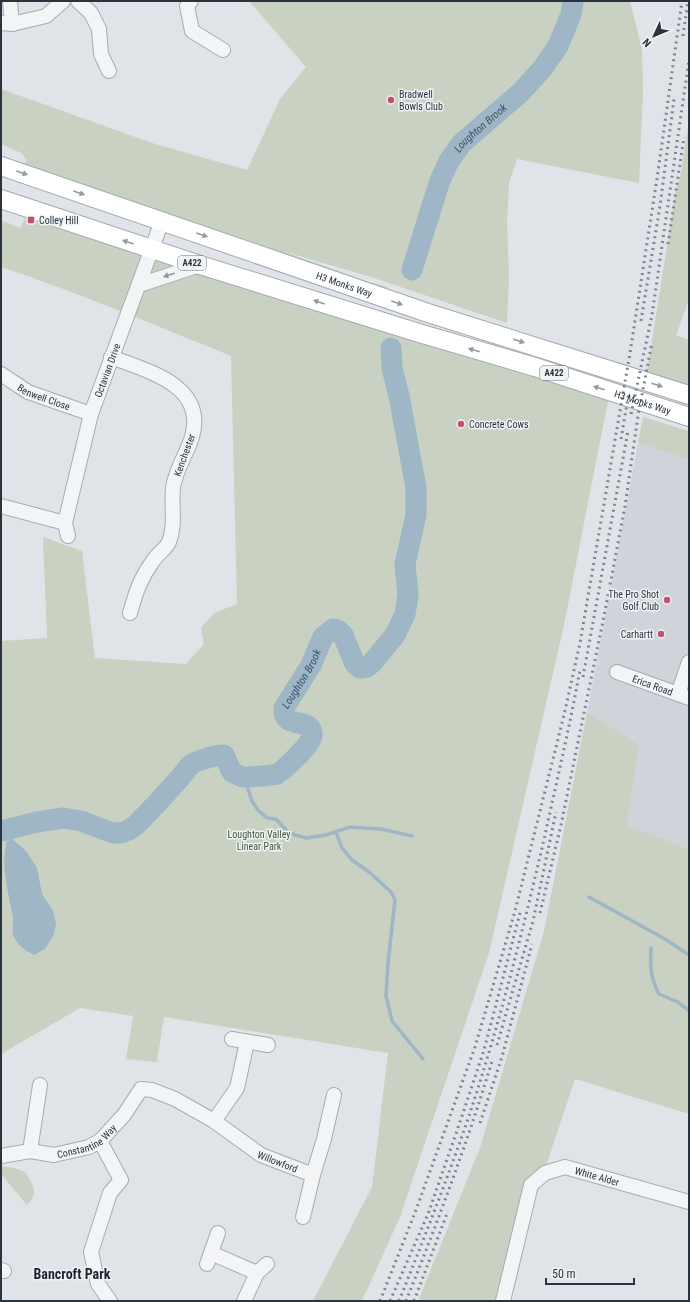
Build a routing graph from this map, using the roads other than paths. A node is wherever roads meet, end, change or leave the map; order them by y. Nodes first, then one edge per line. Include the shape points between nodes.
1 (10, 1) edge
2 (63, 1) edge
3 (78, 1) edge
4 (190, 1) edge
5 (6, 24) edge
6 (223, 50) dead end
7 (109, 71) dead end
8 (1, 166) edge
9 (1, 199) edge
10 (162, 221) junction
11 (152, 250) junction
12 (200, 265) junction
13 (139, 285) junction
14 (111, 357) junction
15 (1, 374) edge
16 (689, 395) edge
17 (91, 414) junction
18 (689, 417) edge
19 (1, 506) edge
20 (130, 613) dead end
21 (689, 662) edge
22 (616, 672) dead end
23 (683, 696) edge
24 (232, 1039) dead end
25 (247, 1042) junction
26 (268, 1045) dead end
27 (40, 1085) dead end
28 (152, 1090) joint
29 (334, 1094) dead end
30 (214, 1121) junction
31 (100, 1141) junction
32 (30, 1151) junction
33 (1, 1156) edge
34 (313, 1175) junction
35 (689, 1202) edge
36 (303, 1217) dead end
37 (218, 1233) dead end
38 (505, 1300) edge
39 (110, 1301) edge
40 (244, 1301) edge

1 - 5 street
2 - 5 street via 46,16
3 - 7 street via 91,13 99,29 101,54
4 - 6 street via 187,6 192,31
8 -> 10 main road, H3 Monks Way / A422
11 -> 9 main road, H3 Monks Way / A422
10 - 11 street, Octavian Drive
10 -> 16 main road, H3 Monks Way / A422 via 428,313
11 - 12 main road, H3 Monks Way / A422
11 - 13 street, Octavian Drive
12 -> 13 street
18 -> 12 main road, H3 Monks Way / A422 via 535,367
13 - 14 street, Octavian Drive
14 - 17 street, Octavian Drive
14 - 20 street, Kenchester via 166,378 179,388 187,398 194,424 192,437 178,468 173,487 172,533 168,544 140,580
15 - 17 street, Benwell Close via 28,392
17 - 19 street, Octavian Drive via 66,530
21 - 23 street
22 - 23 street, Erica Road
24 - 25 street
25 - 26 street
25 - 30 street via 237,1088
27 - 32 street
28 - 30 street, Willowford via 175,1099
28 - 31 street, Constantine Way via 142,1089 124,1115
29 - 34 street
30 - 34 street, Willowford via 261,1155
31 - 32 street, Constantine Way via 89,1147 54,1155
31 - 39 street via 121,1180 110,1193 90,1252 98,1284
32 - 33 street, Constantine Way
34 - 36 street
35 - 38 street, White Alder via 565,1167 545,1173 531,1186
37 - 40 street via 209,1259 262,1268

